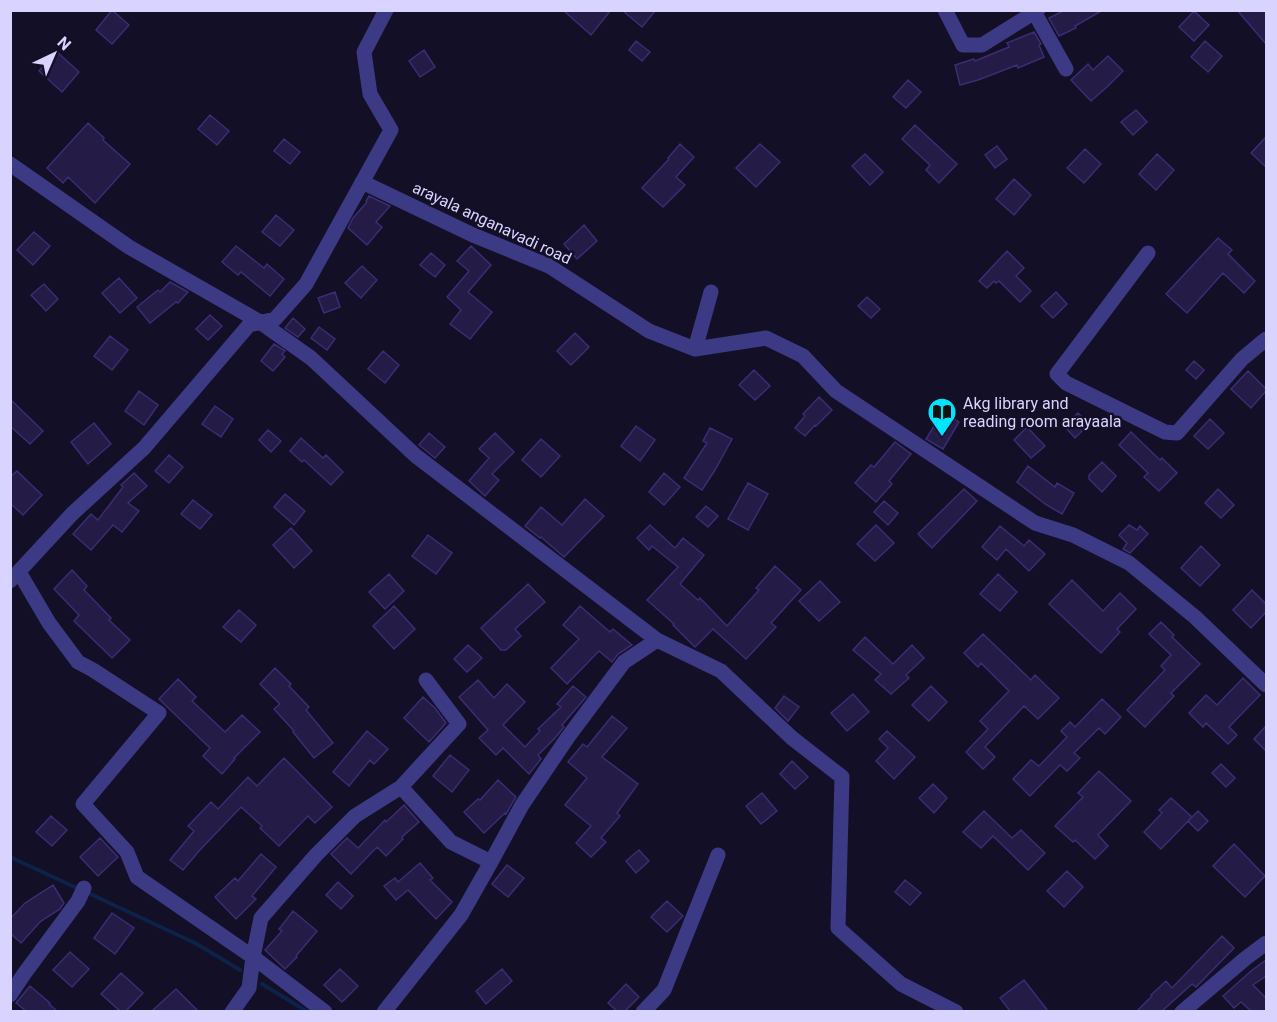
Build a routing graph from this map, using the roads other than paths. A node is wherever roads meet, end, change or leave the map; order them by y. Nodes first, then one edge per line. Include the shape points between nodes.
1 (386, 10) edge
2 (945, 10) edge
3 (1035, 11) edge
4 (1066, 69) dead end
5 (10, 164) edge
6 (362, 182) junction
7 (1148, 253) dead end
8 (711, 292) dead end
9 (260, 322) junction
10 (1266, 339) edge
11 (695, 349) junction
12 (15, 576) edge
13 (657, 640) junction
14 (426, 680) dead end
15 (1266, 684) edge
16 (401, 787) junction
17 (718, 855) dead end
18 (491, 862) junction
19 (84, 888) dead end
20 (1266, 945) edge
21 (253, 957) junction
22 (10, 995) edge
23 (232, 1011) edge
24 (325, 1011) edge
25 (384, 1011) edge
26 (643, 1011) edge
27 (956, 1011) edge
28 (1182, 1011) edge

1 - 6 street via 364,52 370,93 391,130
2 - 3 street via 963,45 981,45
3 - 4 street
5 - 9 street via 129,247
6 - 9 street via 306,284 275,319
6 - 11 street, arayala anganavadi road via 549,266 649,331
7 - 10 street via 1057,374 1066,383 1165,432 1177,433 1242,359
8 - 11 street
9 - 12 street via 249,325 144,448 73,513
9 - 13 street via 311,358 416,456
11 - 15 street via 766,338 803,356 836,391 1035,523 1064,531 1129,563 1195,617
12 - 21 street via 78,662 159,713 83,804 127,852 137,877
13 - 18 street via 624,662 603,690 522,804
13 - 27 street via 721,671 792,738 842,777 838,928 901,984
14 - 16 street via 459,724
16 - 18 street via 451,842
16 - 21 street via 356,816 261,918
17 - 26 street via 664,990
18 - 25 street via 461,915
19 - 22 street
20 - 28 street
21 - 23 street via 249,988
21 - 24 street

